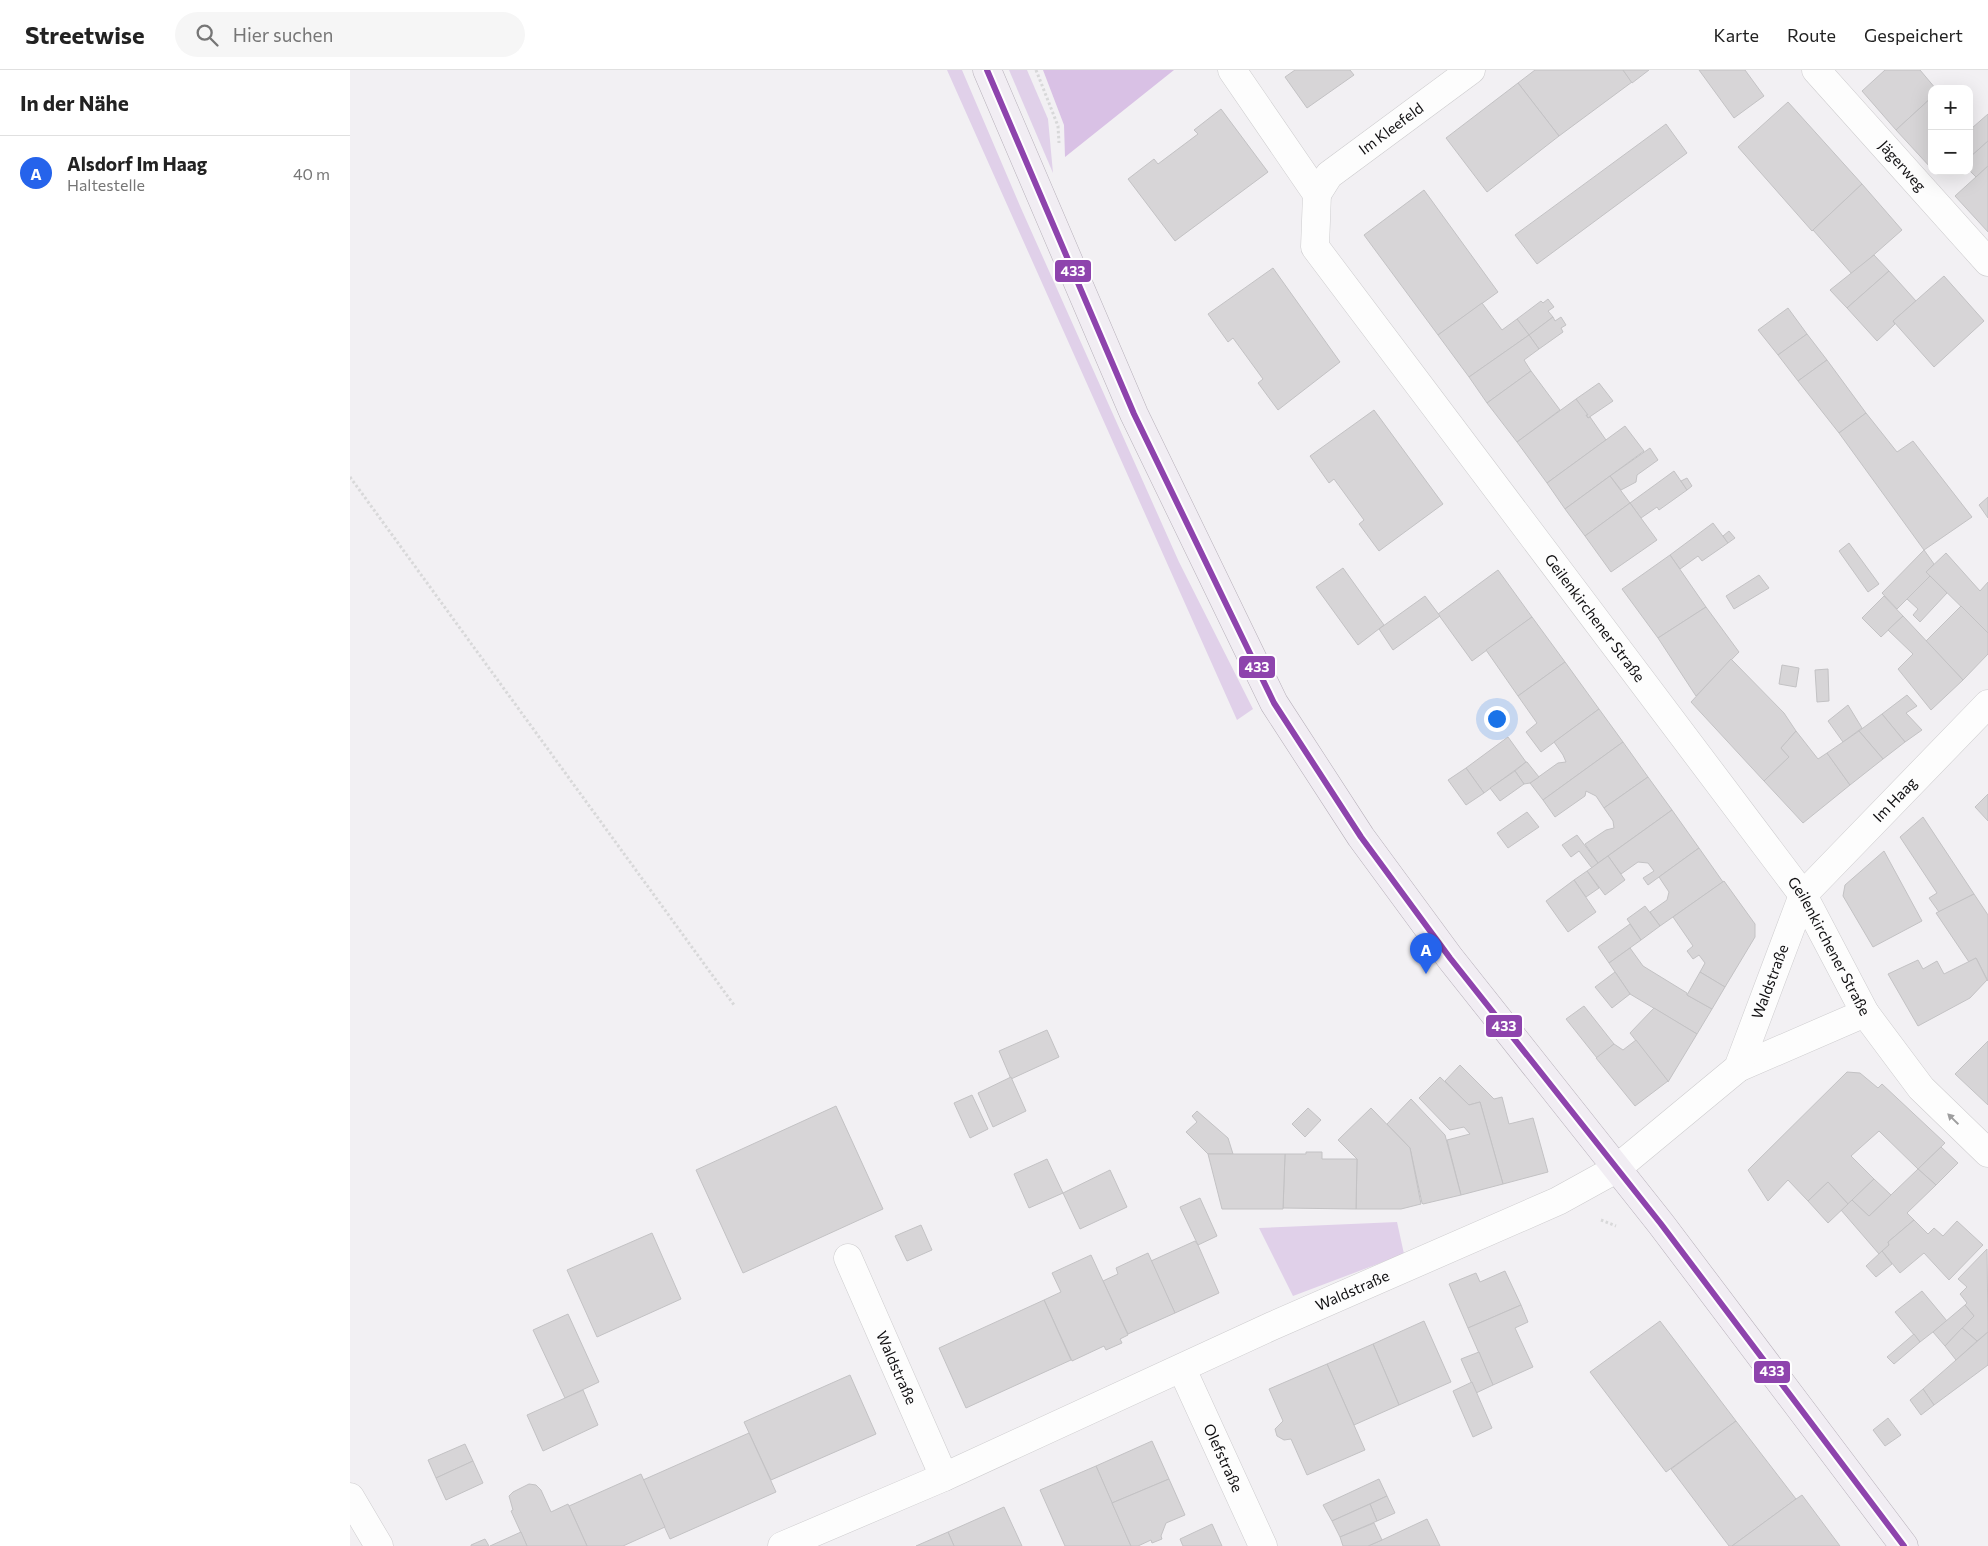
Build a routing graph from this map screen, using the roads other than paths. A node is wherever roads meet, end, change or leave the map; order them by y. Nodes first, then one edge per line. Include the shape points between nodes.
1 (987, 70) edge
2 (1232, 70) edge
3 (1471, 70) edge
4 (1816, 70) edge
5 (1317, 194) junction
6 (1988, 262) edge
7 (1988, 704) edge
8 (1803, 895) junction
9 (1865, 1012) junction
10 (1738, 1068) junction
11 (1988, 1153) edge
12 (1616, 1169) junction
13 (848, 1258) dead end
14 (1182, 1368) junction
15 (944, 1477) junction
16 (350, 1497) edge
17 (379, 1546) edge
18 (782, 1546) edge
19 (1263, 1546) edge
20 (1904, 1546) edge

1 - 12 main road via 1134,414 1274,703 1361,837 1473,988
2 - 5 street
3 - 5 street, Im Kleefeld via 1328,175
4 - 6 street, Jägerweg
5 - 8 street, Geilenkirchener Straße via 1315,247
7 - 8 street, Im Haag
8 - 9 street, Geilenkirchener Straße
8 - 10 street, Waldstraße
9 - 10 street, Waldstraße
11 -> 9 street, Geilenkirchener Straße via 1921,1088
10 - 12 street, Waldstraße
12 - 14 street, Waldstraße via 1558,1201
12 - 20 main road
13 - 15 street, Waldstraße
14 - 15 street, Waldstraße
14 - 19 street, Olefstraße
15 - 18 street, Waldstraße
16 - 17 street

